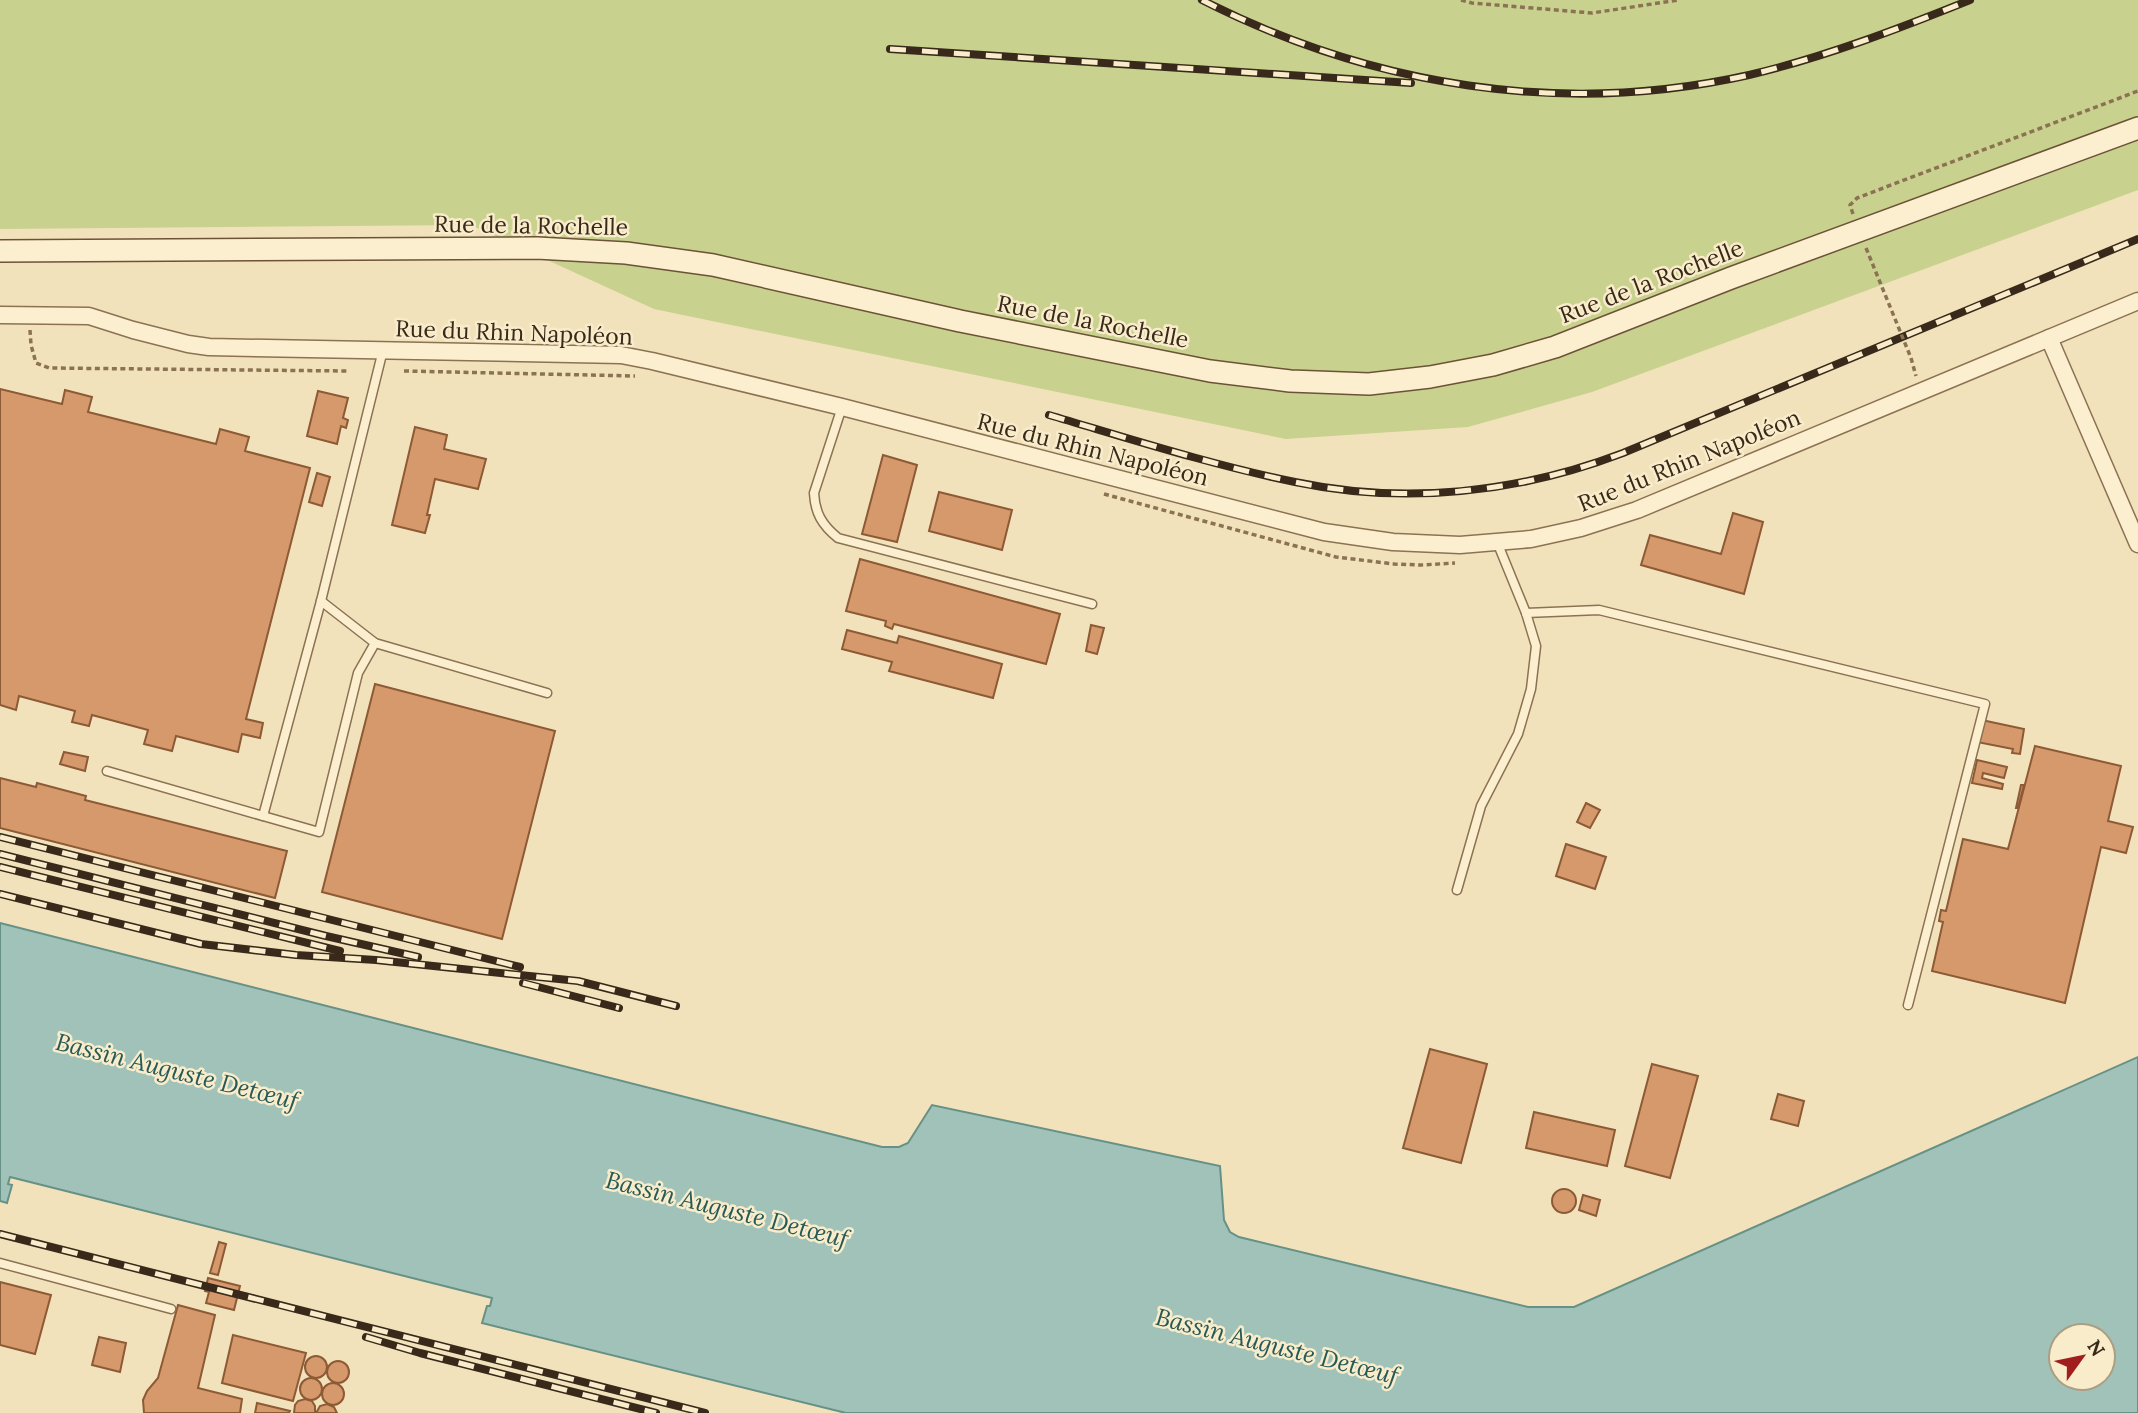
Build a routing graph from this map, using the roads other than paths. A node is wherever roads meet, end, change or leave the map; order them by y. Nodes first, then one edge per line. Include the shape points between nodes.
1 (2138, 128) edge
2 (0, 251) edge
3 (2138, 301) edge
4 (0, 315) edge
5 (2049, 338) junction
6 (383, 350) junction
7 (842, 407) junction
8 (1497, 542) junction
9 (2138, 544) edge
10 (321, 601) junction
11 (1092, 604) dead end
12 (1526, 613) junction
13 (375, 643) junction
14 (547, 692) dead end
15 (107, 771) dead end
16 (263, 816) junction
17 (1457, 890) dead end
18 (1908, 1005) dead end
19 (0, 1263) edge
20 (172, 1309) dead end

1 - 2 main road, Rue de la Rochelle via 1555,346 1493,365 1369,384 1210,371 713,265 626,253 537,248
3 - 5 street, Rue du Rhin Napoléon
4 - 6 street, Rue du Rhin Napoléon via 89,316 209,347
5 - 8 street, Rue du Rhin Napoléon via 1637,510 1581,528
5 - 9 street
6 - 7 street, Rue du Rhin Napoléon via 621,355
6 - 10 lane
7 - 8 street, Rue du Rhin Napoléon via 1324,532 1393,542
7 - 11 lane via 814,493 820,520 838,538
8 - 12 lane
10 - 13 lane
10 - 16 lane
12 - 17 lane via 1536,646 1531,689 1518,734 1482,806
12 - 18 lane via 1599,610 1985,704
13 - 14 lane
13 - 16 lane via 358,673 319,832
15 - 16 lane
19 - 20 lane

